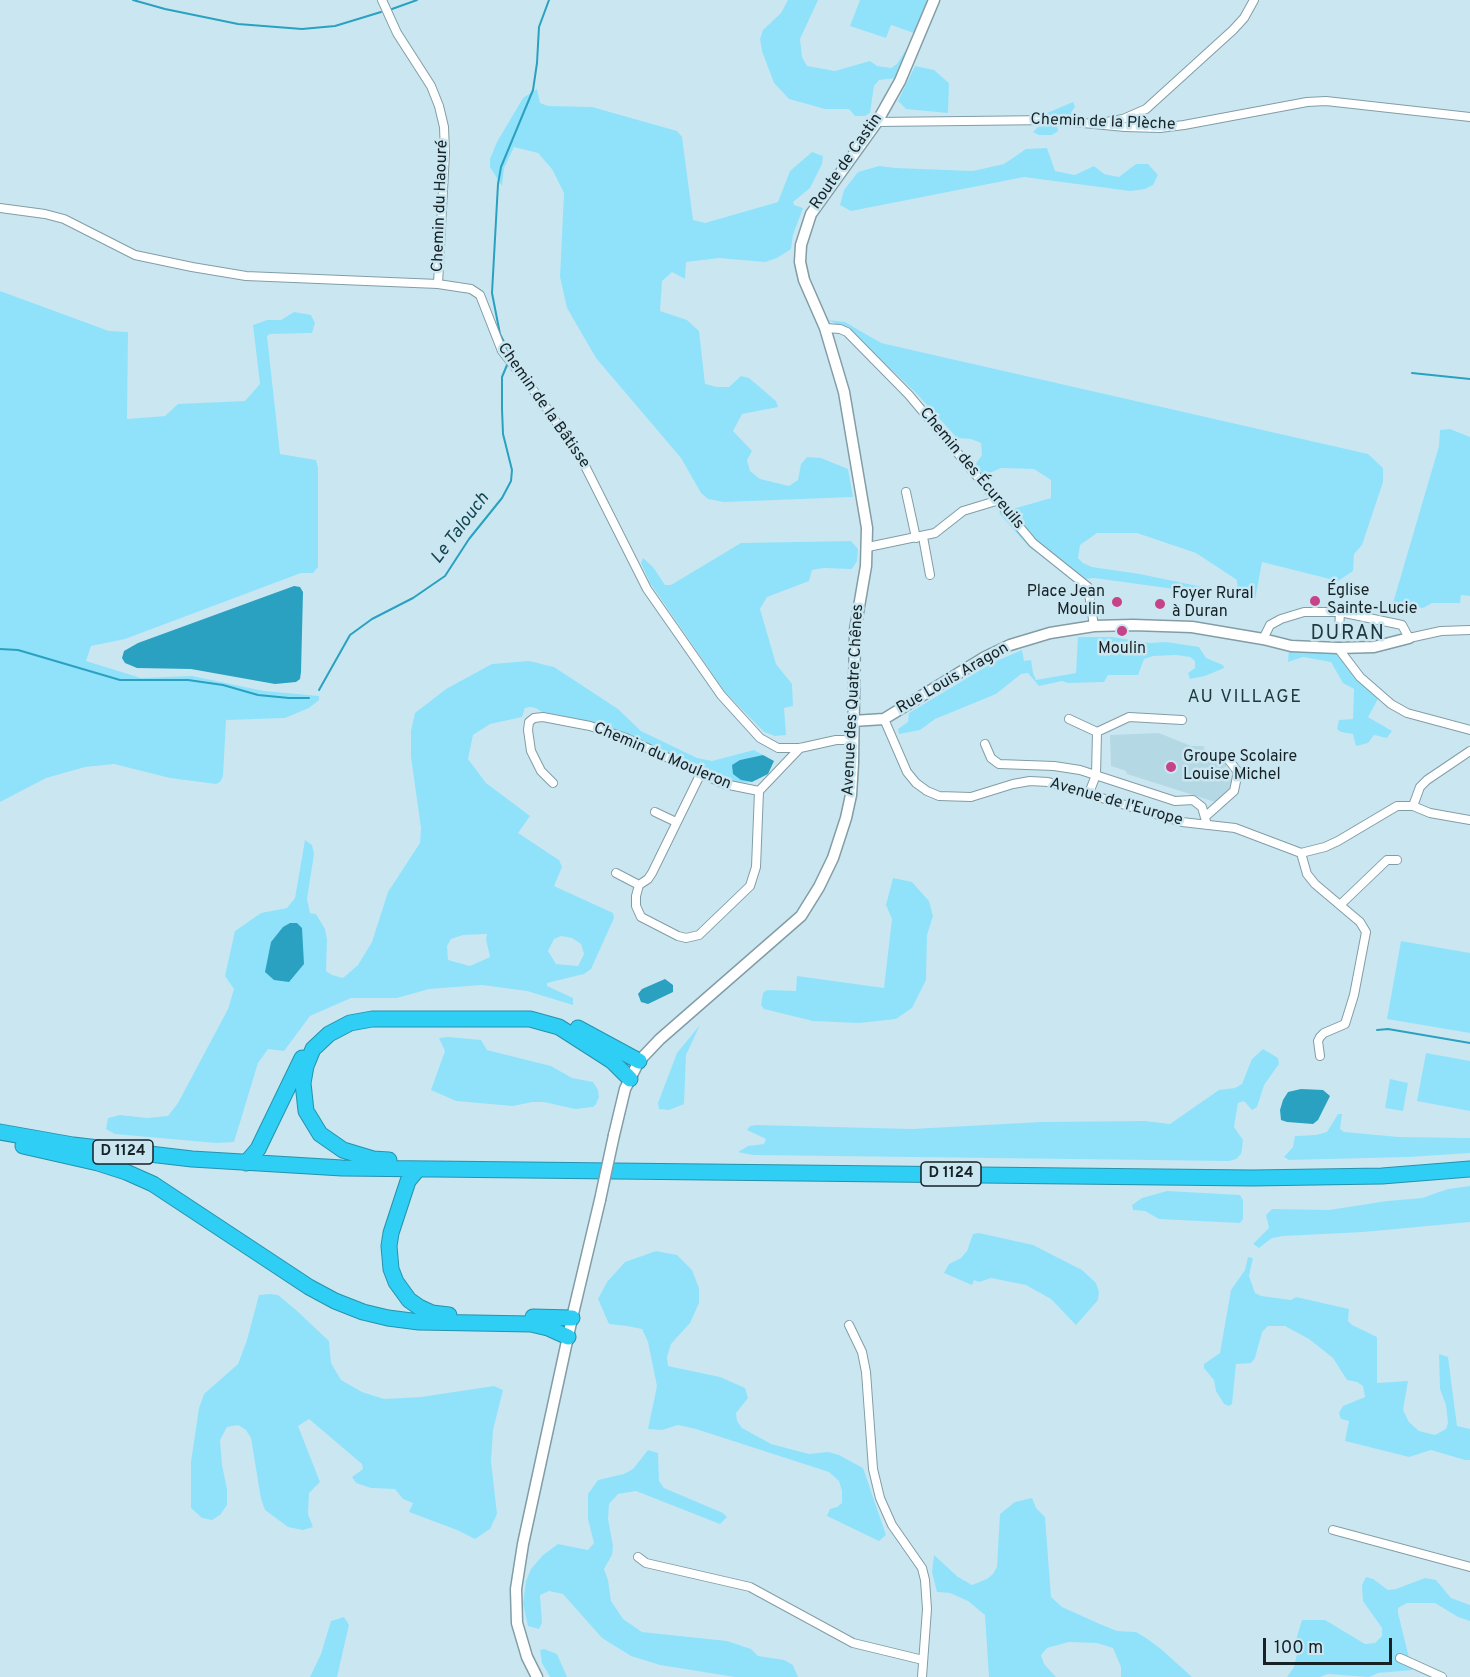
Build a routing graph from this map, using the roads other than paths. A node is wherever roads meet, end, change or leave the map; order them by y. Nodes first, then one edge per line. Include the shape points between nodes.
1 (382, 0) edge
2 (934, 0) edge
3 (1254, 0) edge
4 (1470, 117) edge
5 (877, 122) junction
6 (1091, 124) junction
7 (0, 208) edge
8 (438, 284) junction
9 (825, 328) junction
10 (906, 492) dead end
11 (996, 501) junction
12 (920, 537) junction
13 (868, 547) junction
14 (930, 575) dead end
15 (1340, 612) junction
16 (1094, 626) junction
17 (1339, 630) dead end
18 (1470, 630) edge
19 (1409, 638) junction
20 (1263, 639) junction
21 (1338, 648) junction
22 (884, 719) junction
23 (1069, 719) dead end
24 (1182, 720) dead end
25 (853, 721) junction
26 (1470, 730) edge
27 (1096, 732) junction
28 (853, 740) junction
29 (985, 744) dead end
30 (800, 748) junction
31 (1470, 751) edge
32 (1228, 759) dead end
33 (700, 773) junction
34 (1096, 775) junction
35 (553, 783) dead end
36 (759, 791) junction
37 (1089, 793) junction
38 (1413, 806) junction
39 (655, 812) dead end
40 (1206, 816) junction
41 (1470, 820) edge
42 (676, 822) junction
43 (1207, 825) junction
44 (1301, 853) junction
45 (1397, 860) dead end
46 (616, 873) dead end
47 (639, 885) junction
48 (1340, 905) junction
49 (1320, 1056) dead end
50 (639, 1061) junction
51 (630, 1079) junction
52 (0, 1132) edge
53 (0, 1141) edge
54 (246, 1163) junction
55 (425, 1169) junction
56 (1470, 1169) edge
57 (572, 1318) junction
58 (849, 1325) dead end
59 (568, 1338) junction
60 (1333, 1530) dead end
61 (638, 1557) dead end
62 (1470, 1567) edge
63 (1400, 1658) dead end
64 (922, 1660) junction
65 (537, 1677) edge
66 (922, 1677) edge
67 (1442, 1677) edge

1 - 8 street, Chemin du Haouré via 397,33 431,86 444,127
2 - 5 street, Route de Castin via 900,81
3 - 6 street via 1233,30 1146,109 1123,119
4 - 6 street, Chemin de la Plèche via 1326,101 1160,128
5 - 6 street, Chemin de la Plèche via 1052,120
5 - 9 street, Route de Castin via 820,199 804,229 800,262
7 - 8 street, Chemin de la Bâtisse via 64,219 135,255 246,276
8 - 30 street, Chemin de la Bâtisse via 462,287 480,295 502,351 580,458 633,566 721,695 760,738 778,748
9 - 11 street, Chemin des Écureuils via 847,332 909,395
9 - 13 street, Avenue des Quatre Chênes via 844,393
10 - 12 street
11 - 12 street via 963,511 943,528
11 - 16 street, Chemin des Écureuils via 1033,543 1089,587
12 - 13 street
12 - 14 street
13 - 25 street, Avenue des Quatre Chênes via 855,630
15 - 17 street
15 - 19 street via 1402,625
15 - 20 street via 1289,616 1270,625
16 - 20 street, Rue Louis Aragon via 1167,626
16 - 22 street, Rue Louis Aragon via 1010,645
18 - 19 street
19 - 21 street, Rue Louis Aragon via 1374,647
20 - 21 street, Rue Louis Aragon via 1291,646
21 - 26 street via 1360,677 1391,704 1407,713
22 - 25 street, Rue Louis Aragon
22 - 37 street, Avenue de l'Europe via 907,772 916,783 939,796 971,797 1030,781
23 - 27 street
24 - 27 street via 1129,717
25 - 28 street, Avenue des Quatre Chênes
27 - 34 street
28 - 30 street
28 - 50 street, Avenue des Quatre Chênes via 846,818 833,858 812,900 789,928
29 - 34 street via 991,758 999,764 1054,766
30 - 36 street
31 - 38 street via 1426,780
32 - 40 street via 1238,772 1234,790
33 - 35 street, Chemin du Mouleron via 626,738 590,726 534,718 528,730 531,751 541,771
33 - 36 street, Chemin du Mouleron via 736,788
33 - 42 street
34 - 37 street
34 - 40 street via 1175,801 1193,800
36 - 47 street via 754,879 745,893 699,934 678,936 641,917 635,903
37 - 43 street, Avenue de l'Europe via 1129,808
38 - 41 street
38 - 44 street via 1396,806 1338,842
39 - 42 street
40 - 43 street
42 - 47 street via 652,873
43 - 44 street, Avenue de l'Europe via 1244,831
44 - 48 street via 1310,879
45 - 48 street via 1387,860
46 - 47 street
48 - 49 street via 1360,922 1365,935 1345,1024 1320,1037
50 - 51 street, Avenue des Quatre Chênes
50 - 54 highway via 543,1013 365,1010 323,1027 310,1043 258,1149
51 - 55 highway via 612,1061 559,1027 530,1019 372,1019 350,1023 329,1034 313,1049 303,1083 306,1111 320,1134 343,1150 373,1159 417,1162
51 - 57 street, Avenue des Quatre Chênes, bridge
52 - 54 highway, D 1124 via 136,1154
53 - 59 highway via 98,1163 153,1184 309,1287 363,1312 418,1322 531,1324
54 - 55 highway, D 1124
55 - 56 highway, D 1124 via 1252,1178 1382,1176
55 - 57 highway via 408,1181 389,1246 391,1269 409,1300 432,1313 448,1315
57 - 59 street, Avenue des Quatre Chênes
58 - 64 street via 862,1352 866,1372 873,1469 880,1498 926,1580
59 - 65 street, Avenue des Quatre Chênes via 516,1589 517,1623
60 - 62 street
61 - 64 street via 646,1563 750,1587 854,1643
63 - 67 street
64 - 66 street

